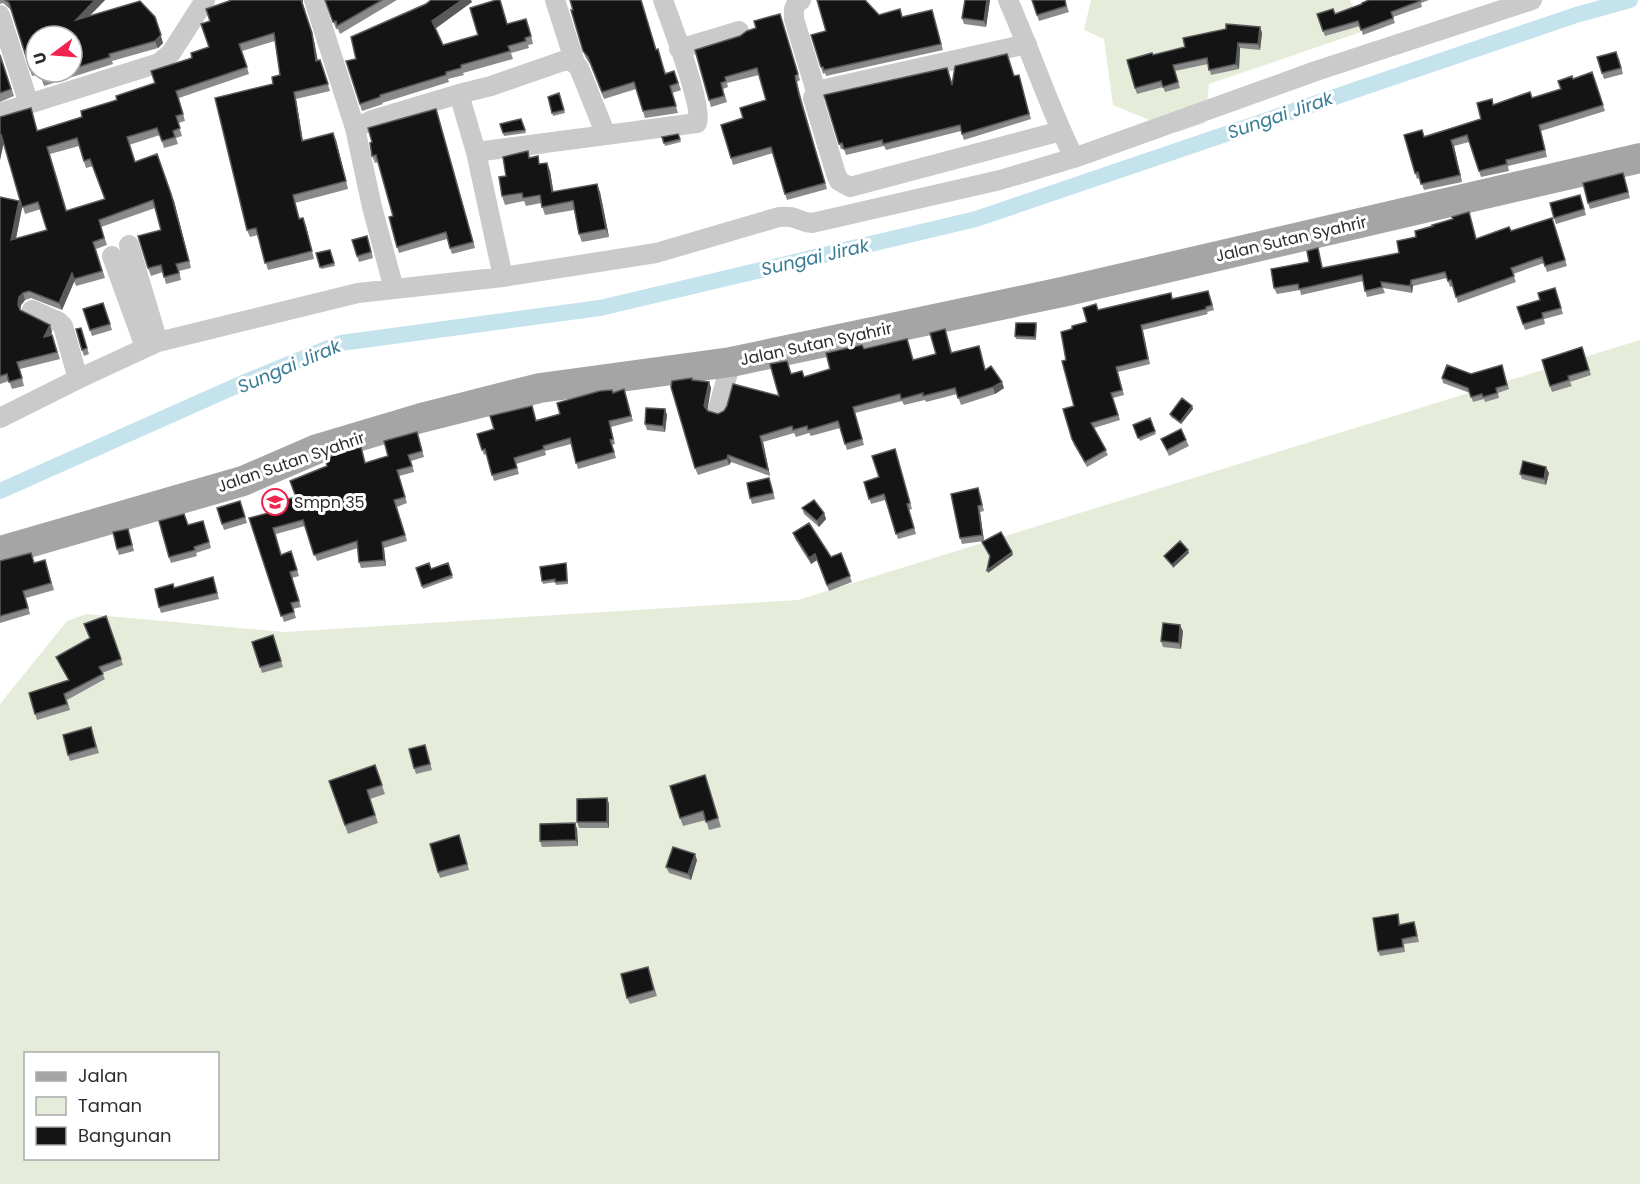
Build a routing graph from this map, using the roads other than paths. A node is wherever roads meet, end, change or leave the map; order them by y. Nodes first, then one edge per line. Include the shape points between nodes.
1 (206, 0) edge
2 (314, 0) edge
3 (555, 0) edge
4 (663, 0) edge
5 (801, 0) edge
6 (1008, 0) edge
7 (1532, 0) edge
8 (0, 15) edge
9 (739, 31) dead end
10 (1028, 44) junction
11 (679, 50) junction
12 (575, 63) junction
13 (816, 91) junction
14 (459, 94) junction
15 (29, 104) junction
16 (0, 113) edge
17 (355, 128) junction
18 (1061, 131) junction
19 (606, 135) junction
20 (476, 152) junction
21 (1074, 158) junction
22 (1640, 158) edge
23 (129, 245) dead end
24 (112, 256) dead end
25 (503, 277) junction
26 (394, 289) junction
27 (32, 310) dead end
28 (151, 345) junction
29 (730, 362) junction
30 (78, 379) junction
31 (718, 409) dead end
32 (0, 418) edge
33 (0, 551) edge

1 - 15 street via 164,60
2 - 17 street
3 - 12 street
4 - 11 street
5 - 13 street via 794,9 794,19
6 - 10 street
7 - 21 street via 1316,71
8 - 15 street
9 - 11 street
10 - 13 street
10 - 18 street
11 - 19 street via 699,116 697,123
12 - 14 street via 563,61
12 - 19 street
13 - 18 street via 813,98 836,174 849,187
14 - 17 street
14 - 20 street
15 - 16 street
17 - 26 street
18 - 21 street
19 - 20 street
20 - 25 street
21 - 25 street via 1000,180 826,220 808,223 795,216 779,218 656,253
22 - 29 main road, Jalan Sutan Syahrir via 1067,291
23 - 28 street
24 - 28 street
25 - 26 street
26 - 28 street via 358,293
27 - 30 street via 63,326
28 - 30 street
29 - 31 street
29 - 33 main road, Jalan Sutan Syahrir via 540,388 421,418 317,449 243,481
30 - 32 street

